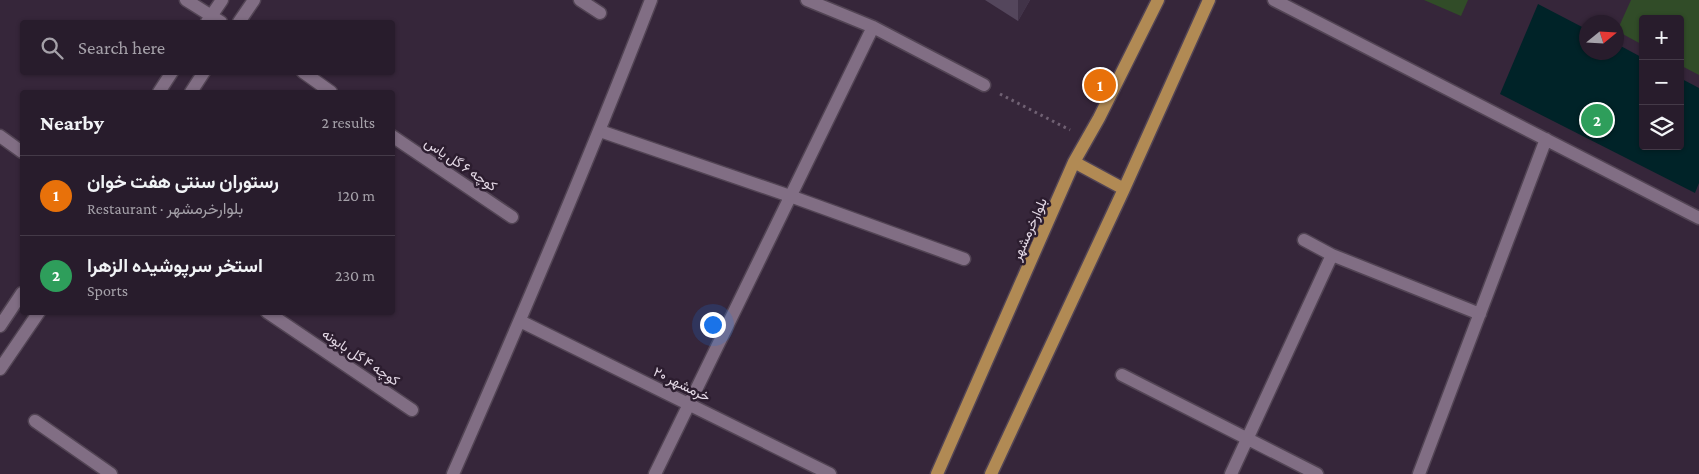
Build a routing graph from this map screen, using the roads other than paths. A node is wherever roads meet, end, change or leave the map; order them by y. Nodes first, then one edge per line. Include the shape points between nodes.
1 (186, 0) edge
2 (222, 0) edge
3 (254, 0) edge
4 (580, 0) edge
5 (651, 0) edge
6 (806, 0) edge
7 (1158, 0) edge
8 (1209, 0) edge
9 (1274, 0) edge
10 (600, 13) dead end
11 (212, 20) edge
12 (213, 20) edge
13 (240, 20) edge
14 (872, 27) junction
15 (170, 75) edge
16 (202, 75) edge
17 (307, 75) edge
18 (984, 85) road end
19 (160, 90) edge
20 (192, 90) edge
21 (328, 90) edge
22 (600, 131) junction
23 (0, 136) edge
24 (395, 138) edge
25 (1546, 139) junction
26 (20, 151) edge
27 (1074, 162) junction
28 (1124, 189) junction
29 (790, 196) junction
30 (512, 217) dead end
31 (1699, 218) edge
32 (1304, 240) dead end
33 (1332, 255) junction
34 (964, 259) dead end
35 (20, 296) edge
36 (1480, 314) junction
37 (37, 315) edge
38 (272, 315) edge
39 (520, 321) junction
40 (0, 326) edge
41 (0, 370) edge
42 (1122, 374) dead end
43 (689, 404) junction
44 (412, 410) dead end
45 (34, 421) dead end
46 (1247, 439) junction
47 (111, 474) edge
48 (453, 474) edge
49 (655, 474) edge
50 (830, 474) edge
51 (937, 474) edge
52 (990, 474) edge
53 (1231, 474) edge
54 (1317, 474) edge
55 (1419, 474) edge

1 - 11 street
2 - 12 street
3 - 13 street
4 - 10 street
5 - 22 street
6 - 14 street
7 - 27 main road, بلوارخرمشهر
8 - 28 main road
9 - 25 street
14 - 18 street
14 - 29 street
15 - 19 street
16 - 20 street
17 - 21 street
22 - 29 street
22 - 39 street
23 - 26 street
24 - 30 street, کوچه ۶ گل یاس
25 - 31 street
25 - 36 street
27 - 28 main road
27 - 51 main road, بلوارخرمشهر
28 - 52 main road
29 - 34 street
29 - 43 street
32 - 33 street
33 - 36 street
33 - 46 street
35 - 40 street
36 - 55 street
37 - 41 street
38 - 44 street, کوچه ۴ گل بابونه
39 - 43 street, خرمشهر ۲۰
39 - 48 street
42 - 46 street
43 - 49 street
43 - 50 street, خرمشهر ۲۰
45 - 47 street
46 - 53 street
46 - 54 street

